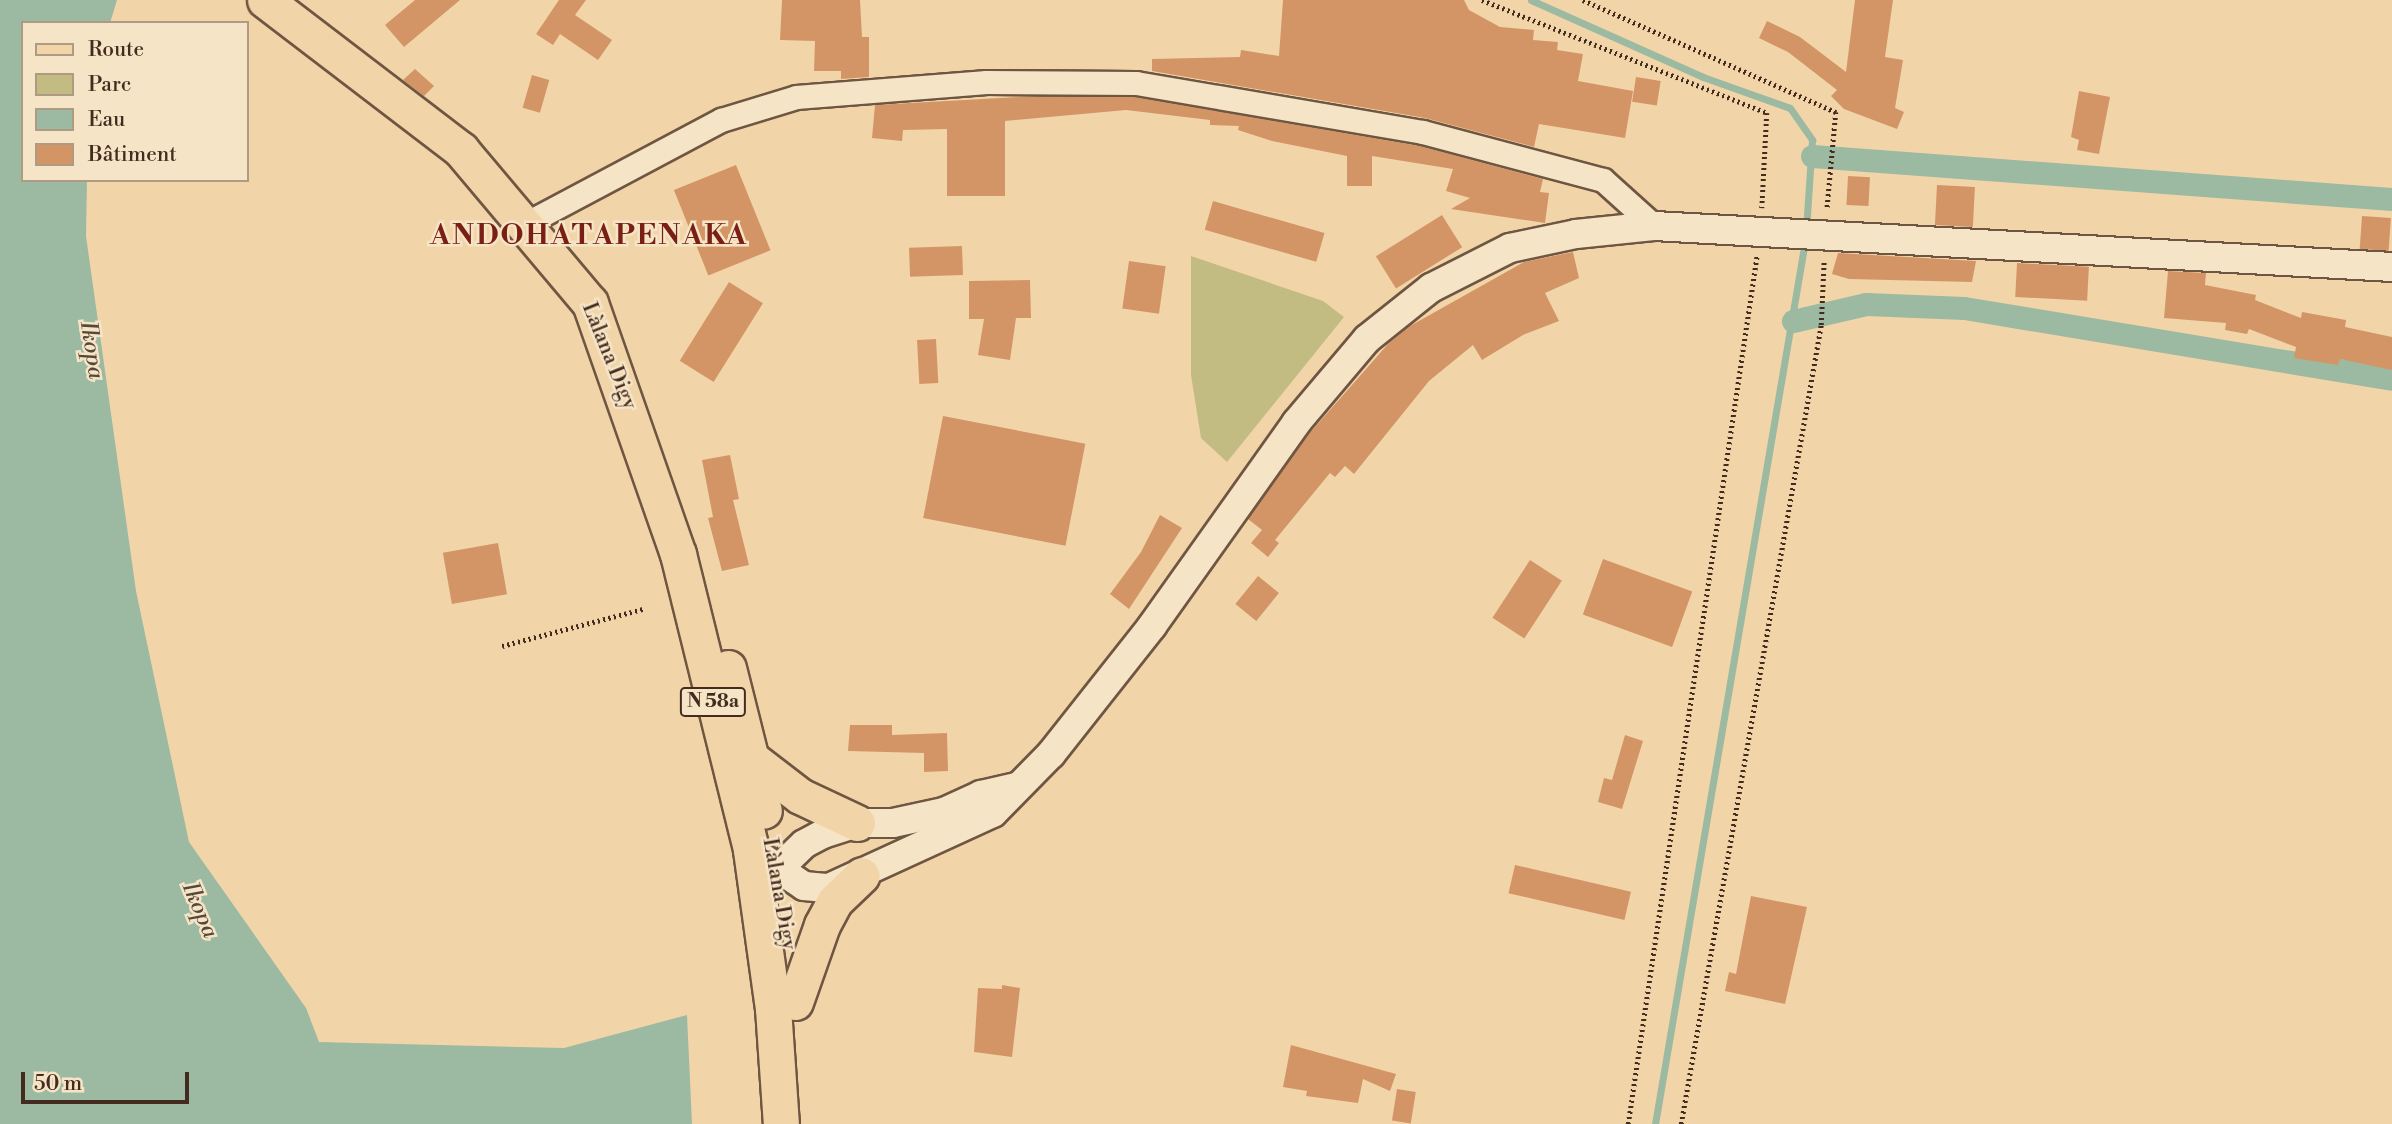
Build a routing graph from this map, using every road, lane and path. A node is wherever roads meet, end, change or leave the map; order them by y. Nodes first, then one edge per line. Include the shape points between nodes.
1 (265, 0) edge
2 (1482, 0) edge
3 (1583, 0) edge
4 (527, 223) junction
5 (1654, 226) junction
6 (1769, 229) junction
7 (1825, 236) junction
8 (2392, 267) edge
9 (678, 554) junction
10 (643, 609) dead end
11 (502, 646) dead end
12 (753, 760) junction
13 (1017, 787) junction
14 (858, 823) junction
15 (762, 870) junction
16 (862, 875) junction
17 (795, 1002) junction
18 (781, 1124) edge
19 (799, 1124) edge
20 (1628, 1124) edge
21 (1681, 1124) edge

1 - 4 main road, Làlana Digy / N 58a via 461,150
2 - 6 path via 1767,113
3 - 7 path via 1836,112
4 - 5 street via 721,120 796,97 986,82 1136,83 1423,132 1604,180
4 - 9 main road, Làlana Digy / N 58a via 590,303
5 - 6 street
5 - 13 street via 1576,233 1510,248 1431,288 1367,340 1296,423 1152,626 1051,754
6 - 7 street
6 - 20 path
7 - 8 street
7 - 21 path via 1821,325
9 - 12 main road, Làlana Digy / N 58a via 716,623
9 - 15 main road, Làlana Digy / N 58a
10 - 11 path
12 - 14 main road via 800,796
12 - 15 main road, Làlana Digy / N 58a
13 - 14 street via 981,795 944,812 893,823
13 - 16 street via 993,813
14 - 15 street via 804,844
15 - 16 street via 804,886 829,888
15 - 17 main road, Làlana Digy / N 58a
15 - 18 main road, Làlana Digy / N 58a
16 - 17 main road via 835,901 822,925
17 - 19 main road, Làlana Digy / N 58a

